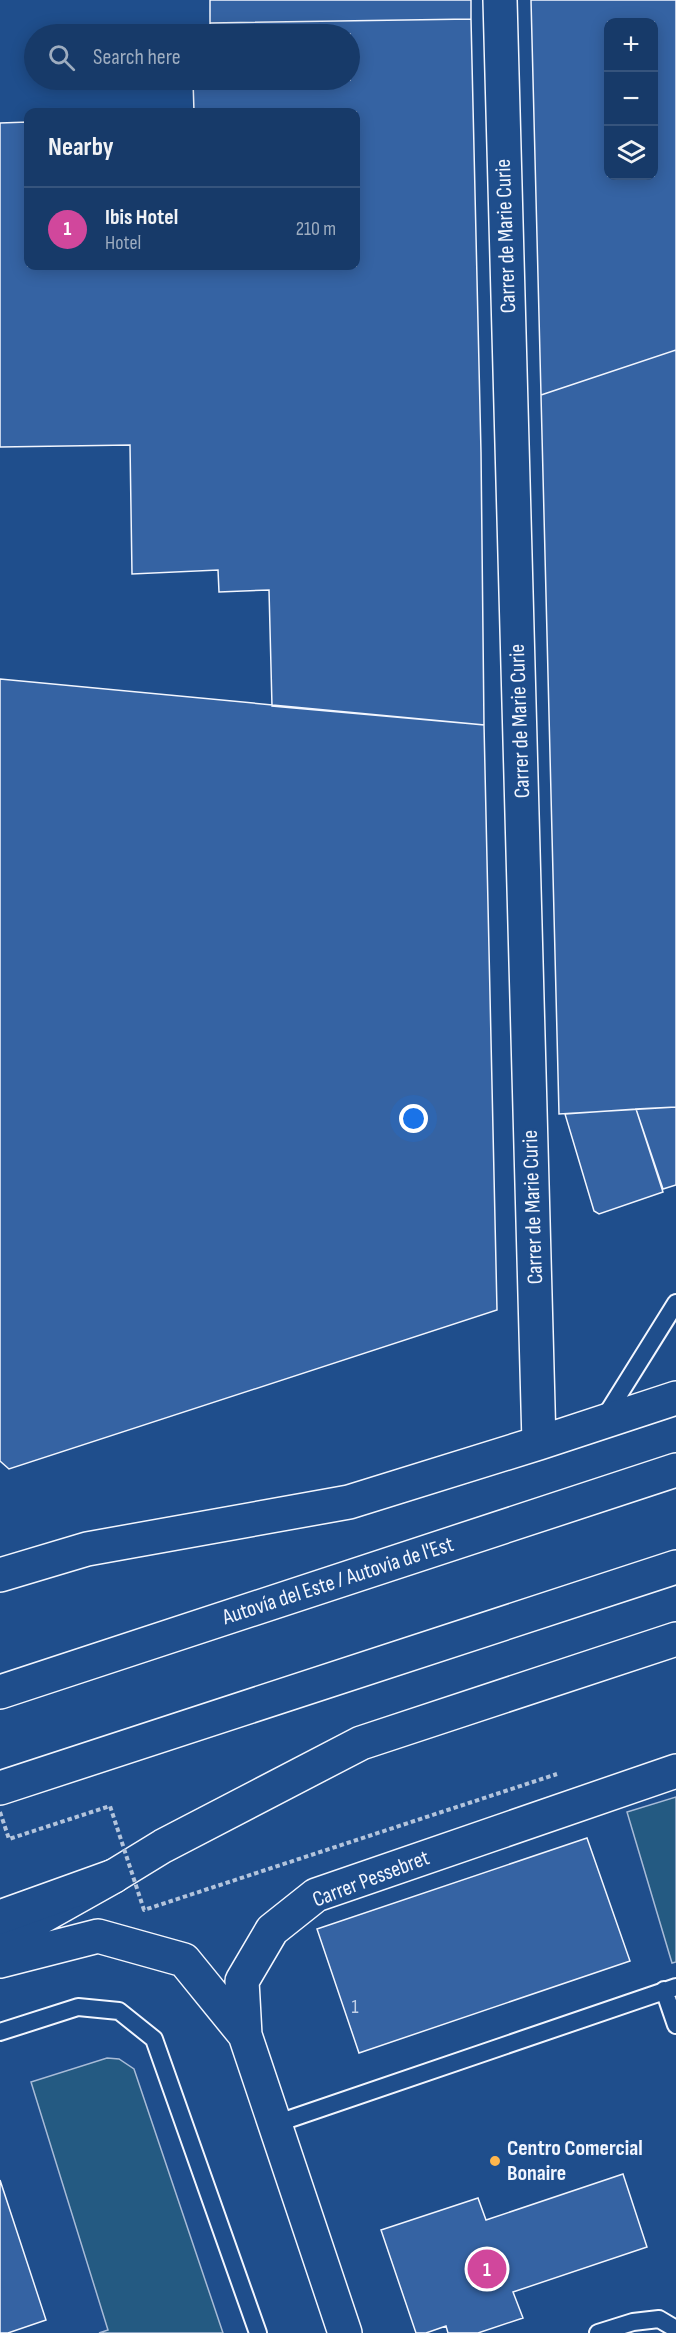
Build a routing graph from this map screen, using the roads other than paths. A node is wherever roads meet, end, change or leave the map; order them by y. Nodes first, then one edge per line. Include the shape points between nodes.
1 (500, 0) edge
2 (676, 1304) edge
3 (676, 1398) edge
4 (602, 1422) junction
5 (539, 1443) junction
6 (676, 1470) edge
7 (676, 1567) edge
8 (0, 1575) edge
9 (676, 1639) edge
10 (0, 1692) edge
11 (676, 1771) edge
12 (0, 1788) edge
13 (114, 1876) junction
14 (0, 1917) edge
15 (0, 1940) edge
16 (0, 1961) edge
17 (670, 1989) edge
18 (676, 2025) edge
19 (0, 2032) edge
20 (245, 2035) junction
21 (275, 2124) junction
22 (676, 2329) edge
23 (339, 2331) edge
24 (258, 2333) edge
25 (598, 2333) edge

1 - 5 main road, Carrer de Marie Curie
2 - 4 lane
3 - 4 main road
4 - 5 main road
5 - 8 main road via 349,1502 87,1549
6 - 10 main road, Autovía del Este / Autovia de l'Est
7 - 12 main road
9 - 13 main road via 361,1743 163,1846
11 - 20 main road, Carrer Pessebret via 316,1895 272,1930 242,1981
13 - 14 main road
13 - 15 main road
16 - 20 main road via 98,1936 184,1960
17 - 18 lane
17 - 21 lane
19 - 24 lane via 78,2007 119,2011 154,2039
20 - 21 main road, Carrer Pessebret
21 - 23 main road, Carrer Pessebret
22 - 25 lane via 659,2319

